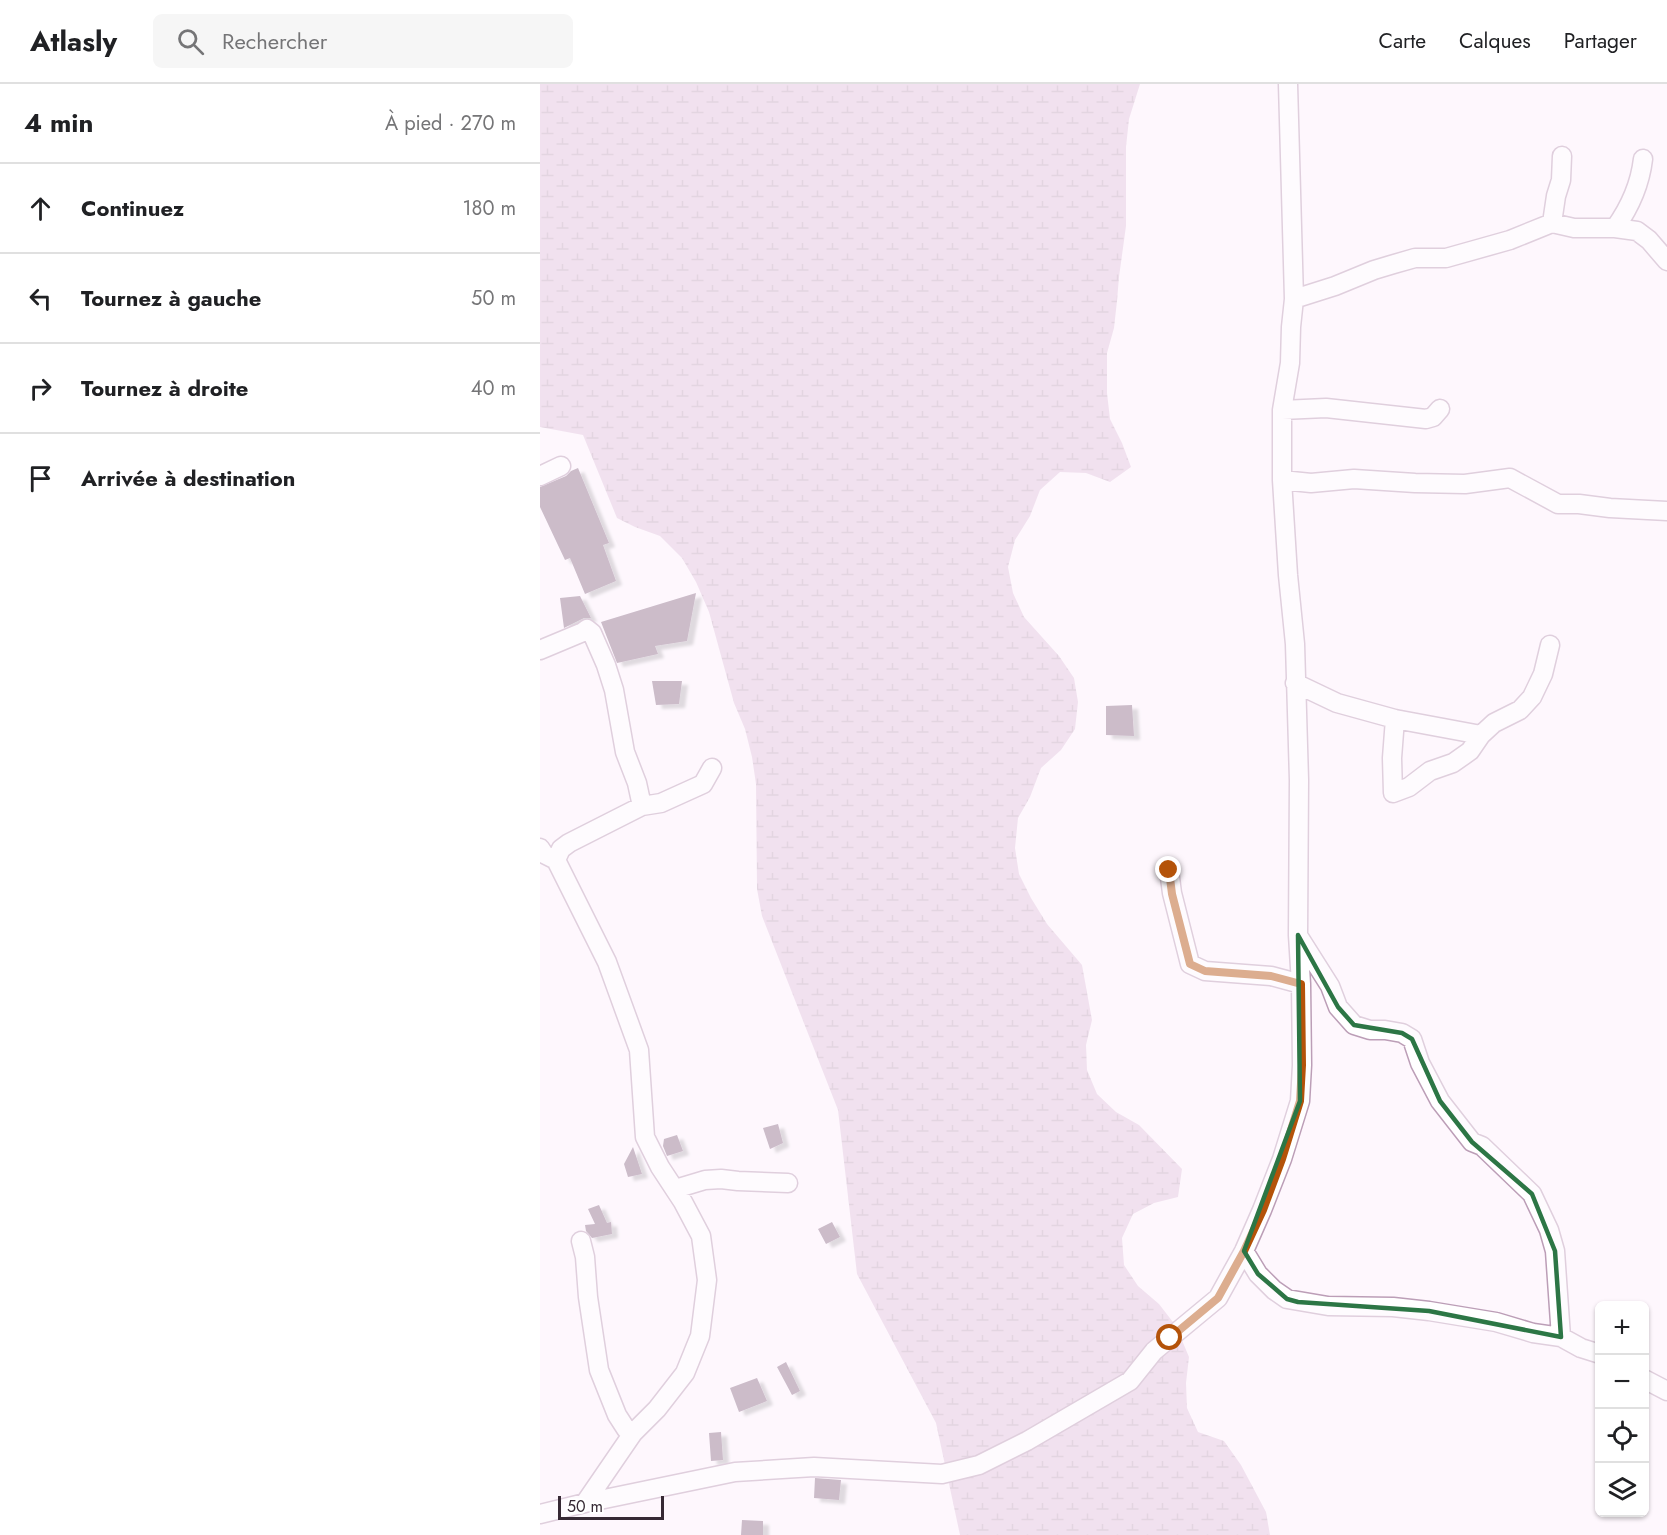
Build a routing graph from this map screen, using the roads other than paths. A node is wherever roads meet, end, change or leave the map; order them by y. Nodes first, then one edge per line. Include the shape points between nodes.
1 (1288, 84) edge
2 (1562, 156) dead end
3 (1643, 159) dead end
4 (1552, 223) junction
5 (1615, 228) junction
6 (1667, 261) edge
7 (1294, 299) junction
8 (1440, 409) dead end
9 (1282, 410) junction
10 (561, 466) dead end
11 (540, 476) edge
12 (1282, 480) junction
13 (1667, 511) edge
14 (1550, 645) dead end
15 (540, 650) edge
16 (1295, 683) junction
17 (1395, 719) junction
18 (1481, 735) junction
19 (712, 768) dead end
20 (642, 806) junction
21 (540, 848) edge
22 (556, 860) junction
23 (1169, 870) dead end
24 (1298, 935) junction
25 (1301, 984) junction
26 (788, 1183) dead end
27 (675, 1190) junction
28 (581, 1241) dead end
29 (1244, 1251) junction
30 (1561, 1337) junction
31 (1595, 1353) edge
32 (1649, 1382) edge
33 (1667, 1391) edge
34 (633, 1433) junction
35 (585, 1503) junction
36 (540, 1514) edge

1 - 7 street
2 - 4 street
3 - 5 street via 1630,205
4 - 5 street via 1574,228
4 - 7 street via 1446,258 1415,258 1394,264
5 - 6 street via 1637,231
7 - 9 street
8 - 9 street via 1426,419 1326,408
9 - 12 street
10 - 11 street
12 - 13 street via 1465,484 1510,478 1558,504
12 - 16 street
14 - 18 street via 1532,697 1520,710 1494,723
15 - 20 street via 587,629 592,633 614,690 626,753
16 - 17 street via 1337,703
16 - 24 street
17 - 18 street
17 - 18 street via 1393,793 1409,787 1430,771 1453,763 1470,751
19 - 20 street via 703,784 661,803
20 - 22 street via 569,843
21 - 22 street
22 - 27 street via 607,962 639,1050 645,1137
23 - 25 street via 1190,964 1205,971 1271,976
24 - 25 street
24 - 30 street via 1338,1007 1354,1025 1402,1033 1412,1039 1440,1101 1472,1142 1482,1146 1532,1194 1554,1251
25 - 29 street via 1300,1101 1263,1210
26 - 27 street via 721,1179
27 - 34 street via 701,1236 707,1280 700,1336 685,1373
28 - 34 street via 599,1370 617,1415
29 - 30 street via 1258,1274 1287,1299 1328,1306 1429,1311
29 - 35 street via 1218,1298 1154,1351 1130,1381 979,1465 942,1474 814,1467 735,1472
30 - 31 street
32 - 33 street
34 - 35 street
35 - 36 street

